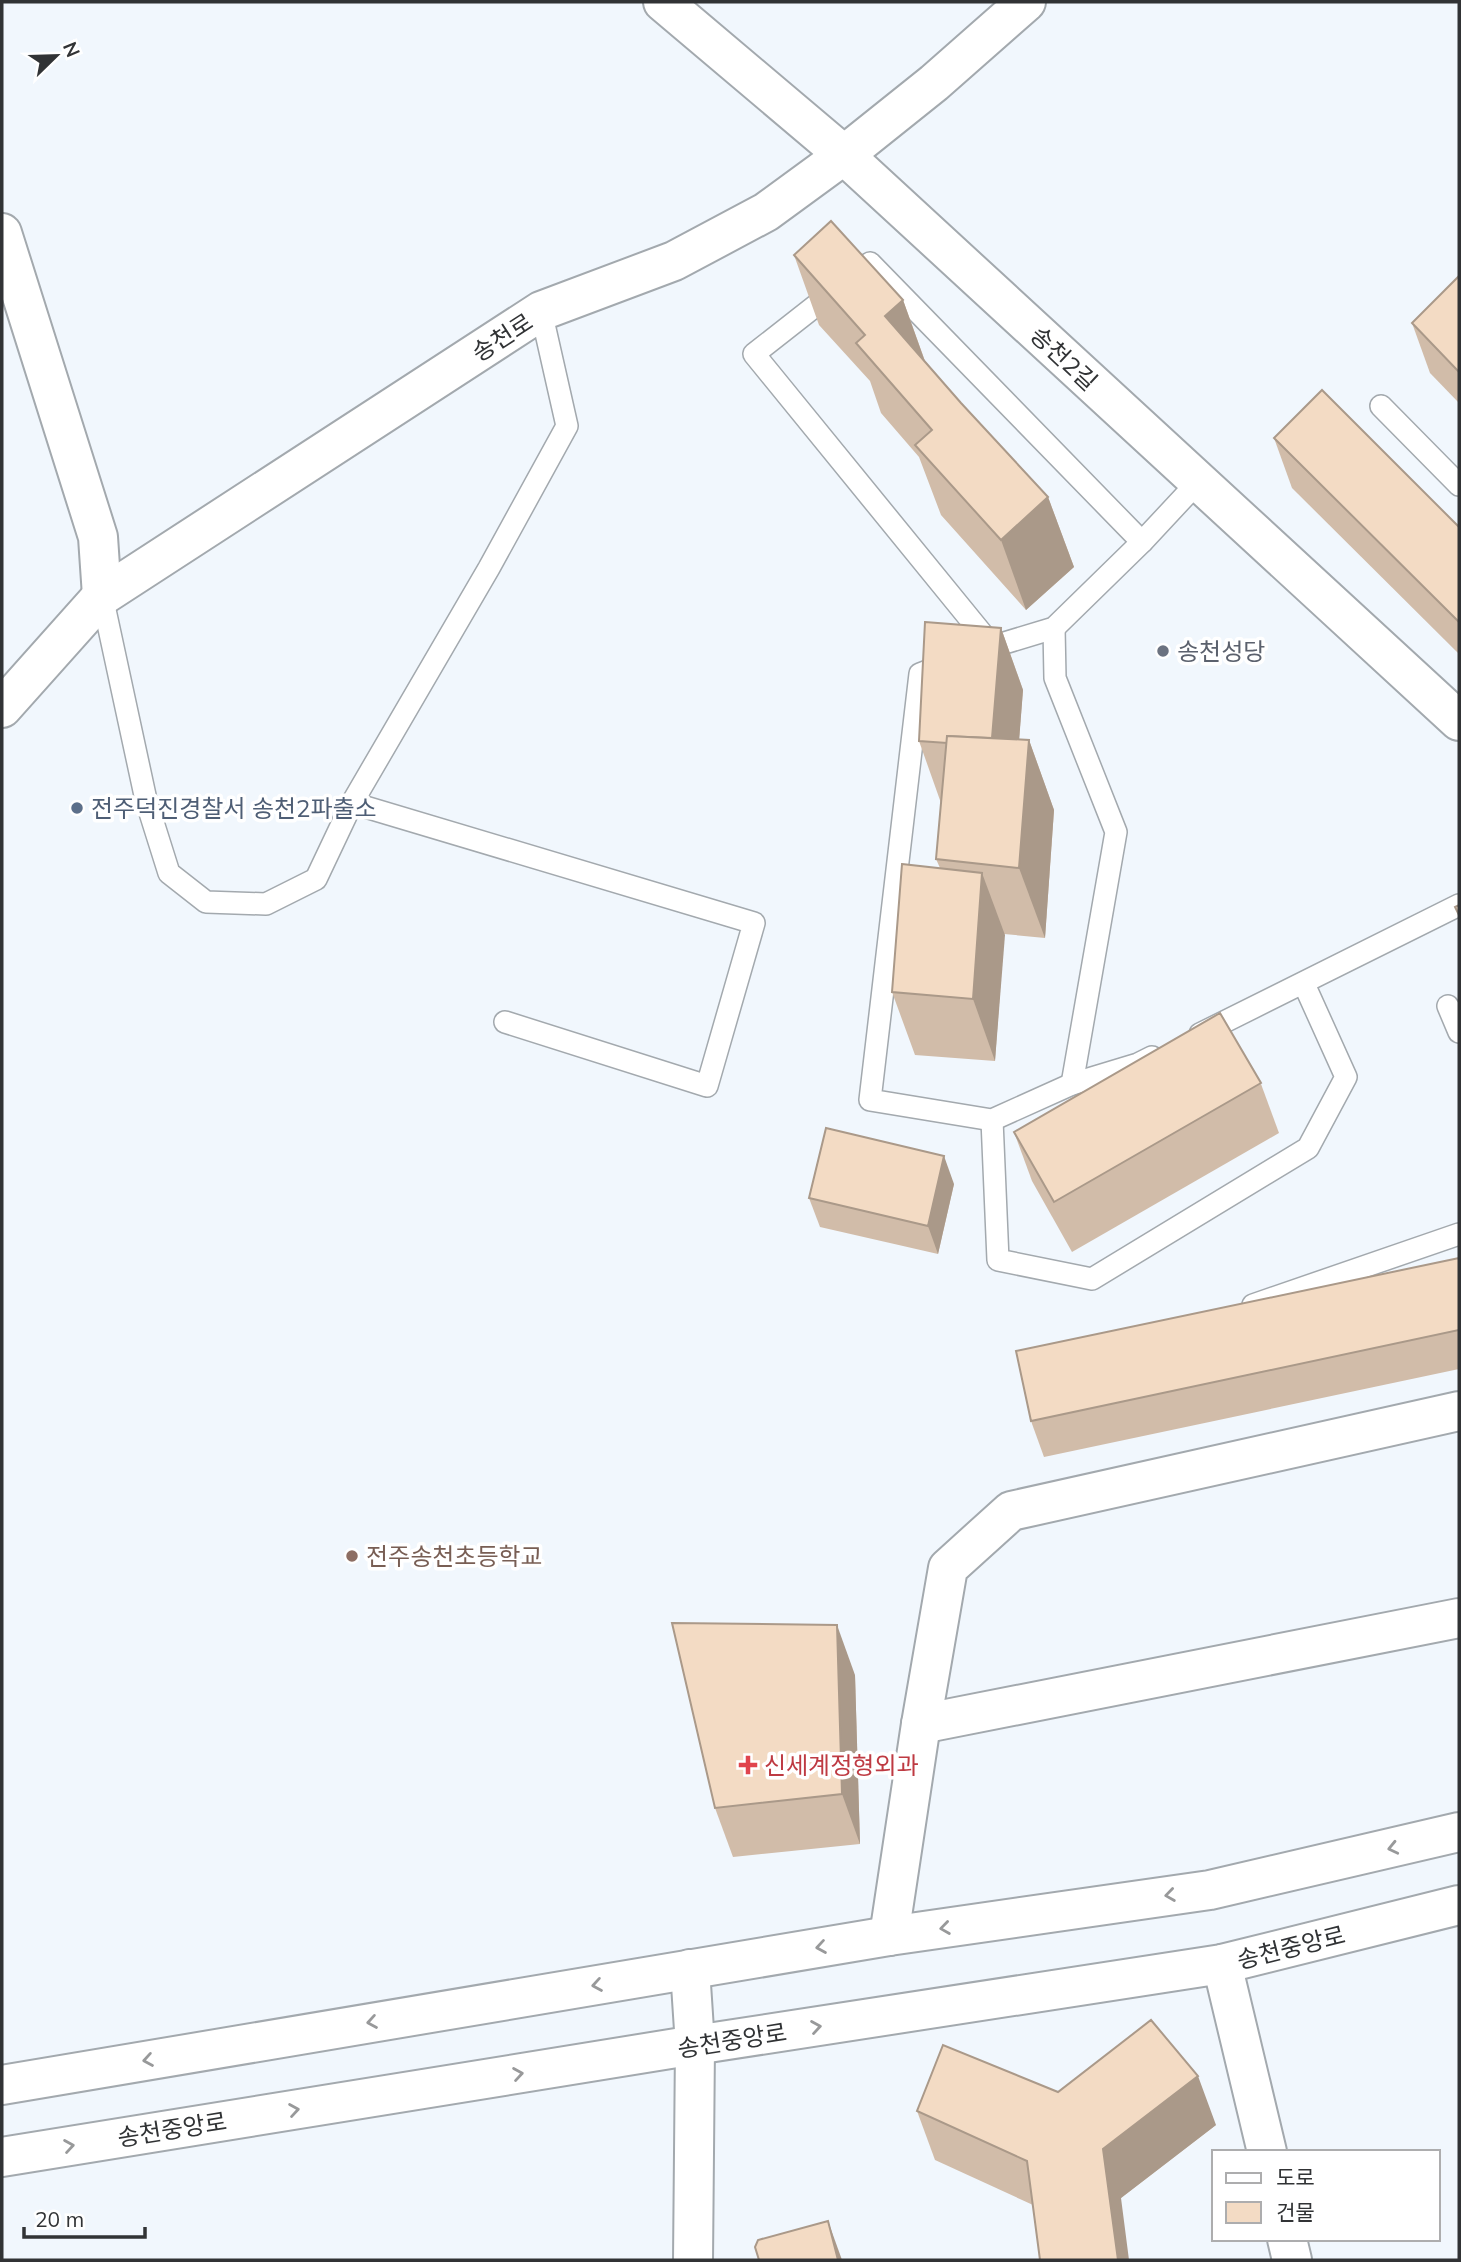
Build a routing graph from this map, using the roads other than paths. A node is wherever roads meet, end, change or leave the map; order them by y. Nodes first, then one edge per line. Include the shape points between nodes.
1 (663, 2) edge
2 (1026, 2) edge
3 (844, 155) junction
4 (2, 233) edge
5 (541, 311) junction
6 (1381, 406) dead end
7 (1198, 482) junction
8 (1459, 485) edge
9 (1142, 542) junction
10 (102, 596) junction
11 (1054, 628) junction
12 (992, 646) junction
13 (2, 708) edge
14 (1459, 721) edge
15 (352, 803) junction
16 (1459, 905) edge
17 (1304, 984) junction
18 (1448, 1006) dead end
19 (505, 1022) dead end
20 (1459, 1032) edge
21 (1073, 1084) junction
22 (992, 1120) junction
23 (1459, 1234) edge
24 (1230, 1312) edge
25 (1459, 1411) edge
26 (1459, 1618) edge
27 (921, 1724) junction
28 (1459, 1832) edge
29 (1459, 1905) edge
30 (888, 1936) junction
31 (1222, 1964) junction
32 (690, 1969) junction
33 (695, 2045) junction
34 (2, 2085) edge
35 (1267, 2150) edge
36 (2, 2157) edge
37 (1287, 2241) edge
38 (693, 2260) edge
39 (1292, 2260) edge

1 - 3 street, 송천2길
2 - 3 street, 송천로
3 - 5 street, 송천로 via 766,212 674,261
3 - 7 street, 송천2길
4 - 10 street via 98,537
5 - 10 street, 송천로
5 - 15 lane via 567,426
6 - 8 lane
7 - 9 lane
7 - 14 street, 송천2길
9 - 11 lane
9 - 12 lane via 870,263 754,354
10 - 13 street, 송천로
10 - 15 lane via 146,800 169,873 206,902 266,904 316,879
11 - 12 lane
11 - 21 lane via 1055,678 1116,832
12 - 22 lane via 920,674 870,1100
15 - 19 lane via 754,923 707,1086
16 - 17 lane
17 - 21 lane via 1138,1064
17 - 22 lane via 1346,1077 1308,1148 1092,1279 998,1260
18 - 20 lane
21 - 22 lane
23 - 24 lane
25 - 27 street via 1011,1511 948,1568
26 - 27 street
27 - 30 street
28 -> 30 street via 1210,1890
29 - 31 street, 송천중앙로
30 -> 32 street
33 -> 31 street, 송천중앙로
31 - 35 street
32 - 33 street
32 -> 34 street
36 -> 33 street, 송천중앙로
33 - 38 street
37 - 39 street

